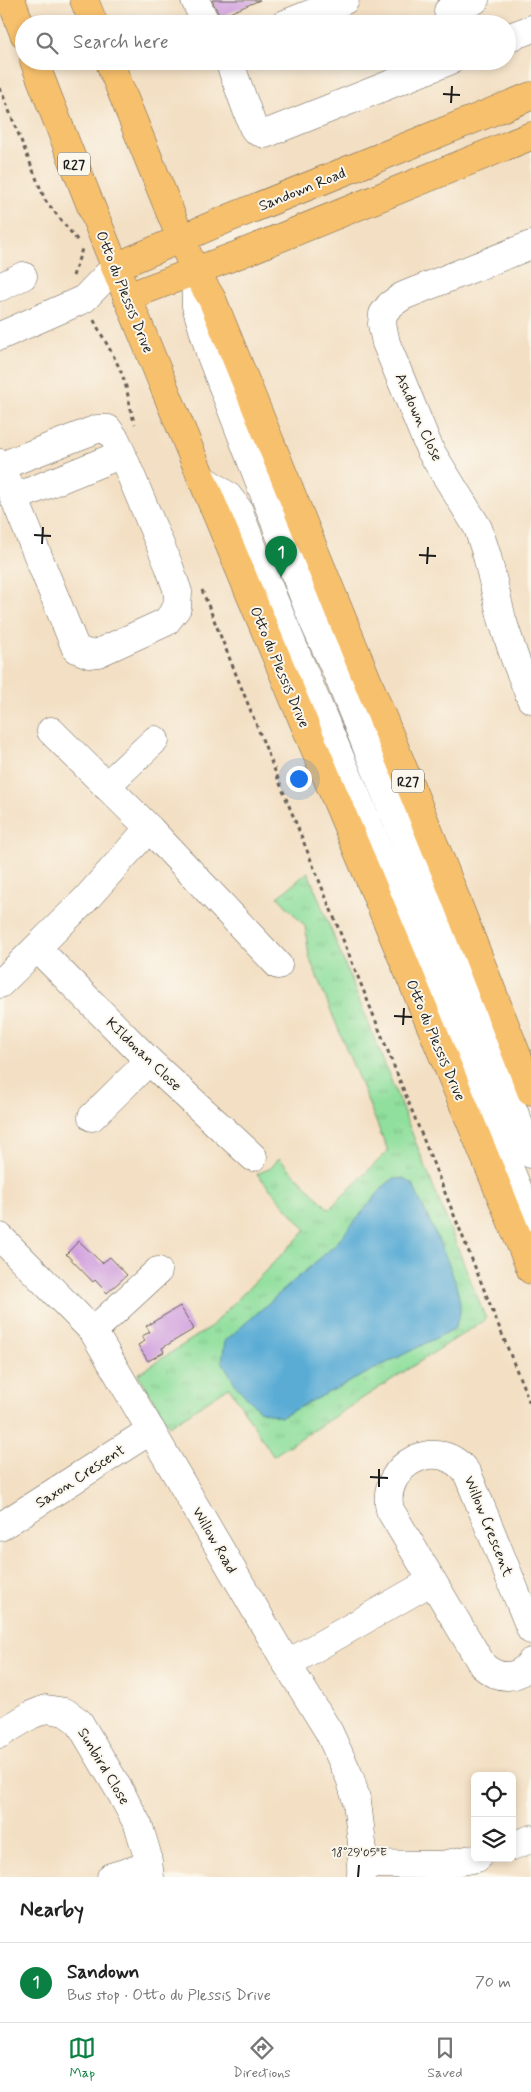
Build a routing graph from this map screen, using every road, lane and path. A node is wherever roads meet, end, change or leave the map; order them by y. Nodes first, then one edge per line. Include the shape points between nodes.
1 (10, 0) edge
2 (84, 0) edge
3 (195, 0) edge
4 (345, 0) edge
5 (475, 0) edge
6 (448, 11) edge
7 (16, 15) edge
8 (90, 15) edge
9 (202, 15) edge
10 (308, 15) edge
11 (531, 29) edge
12 (516, 35) edge
13 (38, 70) edge
14 (113, 70) edge
15 (232, 70) edge
16 (426, 70) edge
17 (0, 88) edge
18 (531, 96) edge
19 (531, 136) edge
20 (181, 239) junction
21 (531, 245) edge
22 (115, 267) junction
23 (195, 271) junction
24 (78, 288) junction
25 (127, 297) junction
26 (99, 331) dead end
27 (0, 336) edge
28 (137, 429) dead end
29 (122, 454) junction
30 (1, 464) edge
31 (201, 478) junction
32 (14, 498) junction
33 (202, 589) dead end
34 (531, 699) edge
35 (51, 731) dead end
36 (155, 740) dead end
37 (106, 786) junction
38 (150, 828) junction
39 (37, 948) junction
40 (278, 965) dead end
41 (0, 984) edge
42 (149, 1061) junction
43 (531, 1091) edge
44 (92, 1117) dead end
45 (531, 1154) edge
46 (253, 1158) dead end
47 (531, 1221) edge
48 (0, 1237) edge
49 (531, 1270) edge
50 (158, 1271) dead end
51 (93, 1331) junction
52 (531, 1406) edge
53 (151, 1430) junction
54 (3, 1519) edge
55 (432, 1581) junction
56 (531, 1630) edge
57 (531, 1662) edge
58 (287, 1664) junction
59 (0, 1734) edge
60 (531, 1839) edge
61 (516, 1845) edge
62 (471, 1859) edge
63 (361, 1870) edge
64 (149, 1871) edge
65 (111, 1877) edge

1 - 7 main road
2 - 8 main road
3 - 9 street
4 - 10 street
5 - 6 street
11 - 12 street
13 - 22 main road, Otto du Plessis Drive / R27
14 - 20 main road, R27
15 - 16 street via 253,127 256,132 264,134
17 - 24 path via 44,200 82,247
18 - 20 main road, Sandown Road
19 - 23 main road, Sandown Road
20 - 22 main road, Sandown Road
20 - 23 main road, R27
21 - 34 street, Ashdown Close via 403,296 390,305 382,324 386,343 430,450 478,528 502,619
22 - 24 street, Sandown Road
22 - 25 main road, Otto du Plessis Drive / R27
23 - 25 main road, Sandown Road
23 - 43 main road, R27 via 212,299
23 - 45 street via 196,306 211,356 312,618
24 - 25 street, Sandown Road
24 - 27 street, Sandown Road
25 - 31 main road, Otto du Plessis Drive / R27
26 - 28 path via 124,382
29 - 30 street via 113,433 104,428
29 - 32 street
29 - 32 street via 169,566 178,602 175,612 166,622 98,653 85,653 74,647
30 - 32 street
31 - 47 street via 228,496 238,509 284,629 432,977
31 - 49 main road, Otto du Plessis Drive / R27
33 - 52 path
35 - 37 street
36 - 37 street
37 - 38 street
38 - 39 street
38 - 40 street
39 - 41 street
39 - 42 street, KIldonan Close
42 - 44 street
42 - 46 street, KIldonan Close
48 - 51 street, Willow Road
50 - 51 street
51 - 53 street, Willow Road
53 - 54 street, Saxon Crescent
53 - 58 street, Willow Road
55 - 56 street, Willow Crescent via 394,1518 388,1493 402,1468 423,1456 439,1454 456,1460 468,1475
55 - 57 street, Willow Crescent via 489,1672 514,1675
55 - 58 street
58 - 63 street, Willow Road via 329,1732 350,1778 360,1822
59 - 64 street, Sunbird Close via 31,1714 46,1709 65,1712 79,1722 122,1792 139,1827
60 - 61 street
62 - 63 street via 442,1865
64 - 65 street, Sunbird Close

